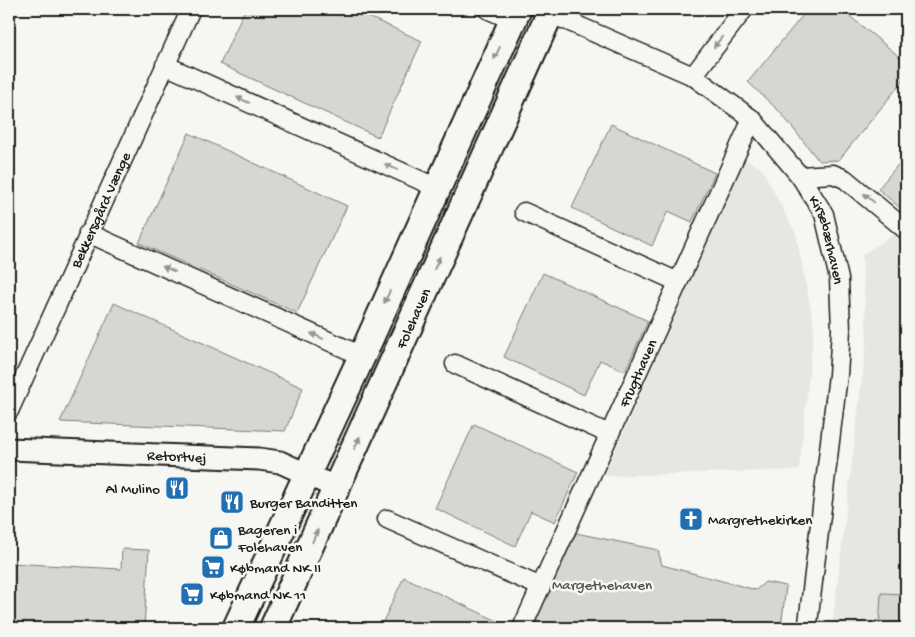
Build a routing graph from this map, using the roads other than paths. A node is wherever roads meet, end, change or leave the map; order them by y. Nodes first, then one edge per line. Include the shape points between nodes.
1 (190, 9) edge
2 (487, 9) edge
3 (744, 9) edge
4 (547, 10) edge
5 (515, 14) edge
6 (165, 65) junction
7 (693, 76) junction
8 (752, 118) junction
9 (800, 176) junction
10 (435, 187) junction
11 (524, 212) dead end
12 (906, 230) edge
13 (88, 234) junction
14 (678, 282) junction
15 (362, 356) junction
16 (455, 364) dead end
17 (9, 411) edge
18 (609, 434) junction
19 (9, 450) edge
20 (307, 474) junction
21 (337, 488) junction
22 (387, 519) dead end
23 (541, 587) junction
24 (808, 623) dead end
25 (236, 628) edge
26 (273, 628) edge
27 (522, 628) edge

1 - 6 street, Bekkersgård Vænge
2 - 5 street, Folehaven
3 -> 7 street
4 - 7 street, Kirsebærhaven
21 -> 4 main road, Folehaven
5 -> 10 main road, Folehaven
10 -> 6 street
6 - 13 street, Bekkersgård Vænge
7 - 8 street, Kirsebærhaven
8 - 9 street, Kirsebærhaven
8 - 14 street, Frugthaven
12 -> 9 street via 845,179 833,174
9 - 24 street, Kirsebærhaven via 824,214 839,279 842,330
10 -> 15 main road, Folehaven
11 - 14 street
15 -> 13 street
13 - 17 street, Bekkersgård Vænge
14 - 18 street, Frugthaven
15 - 20 main road, Folehaven
16 - 18 street
18 - 23 street, Frugthaven
19 - 20 street, Retortvej via 259,459 280,462
20 - 21 street, Retortvej
20 - 25 main road, Folehaven
26 -> 21 main road, Folehaven
22 - 23 street
23 - 27 street, Frugthaven

